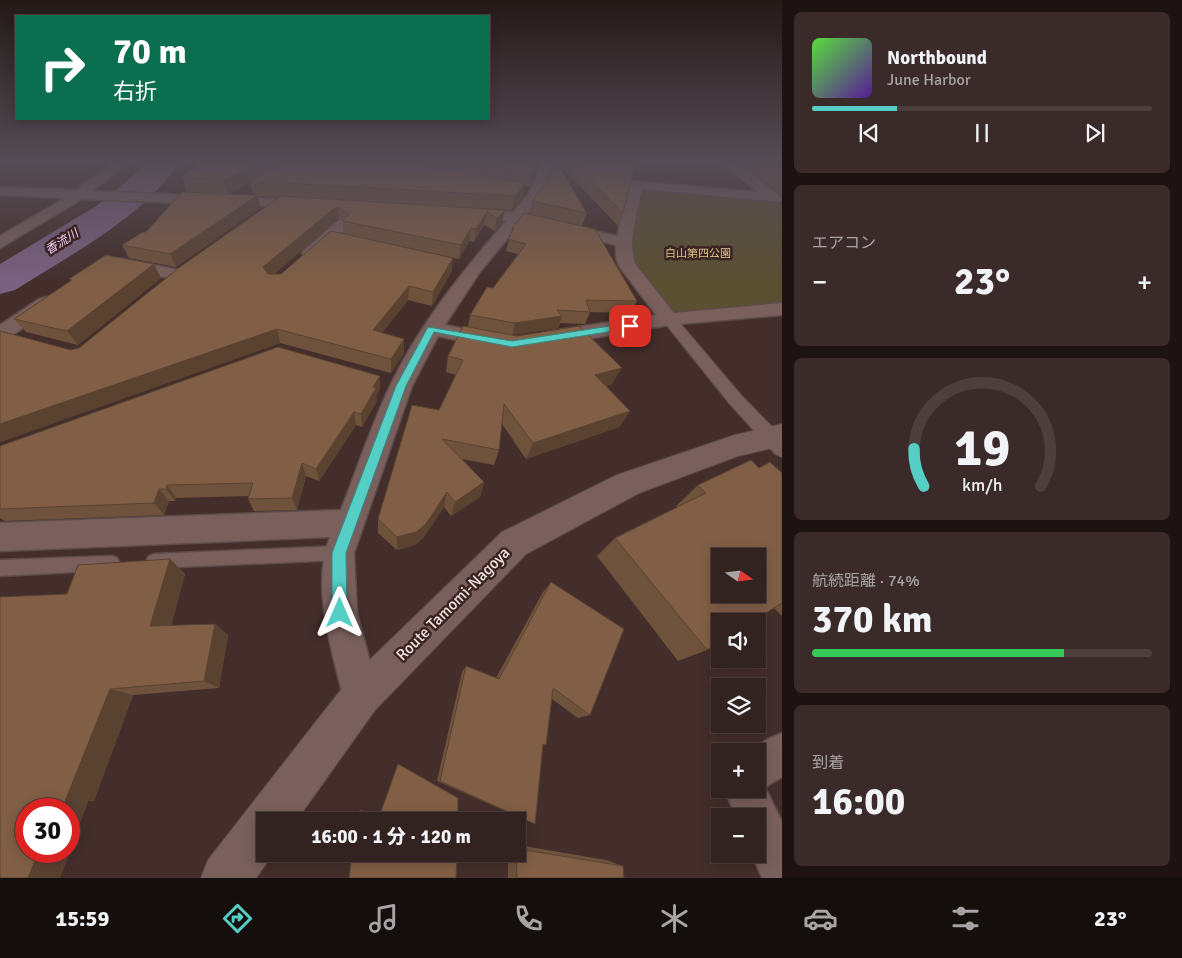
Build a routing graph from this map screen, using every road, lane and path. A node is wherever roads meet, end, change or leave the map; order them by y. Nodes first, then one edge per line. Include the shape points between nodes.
1 (71, 202) edge
2 (254, 202) edge
3 (528, 202) edge
4 (632, 202) edge
5 (280, 203) junction
6 (451, 212) edge
7 (516, 217) junction
8 (257, 220) edge
9 (329, 237) junction
10 (348, 241) edge
11 (624, 242) junction
12 (0, 243) edge
13 (299, 263) edge
14 (102, 266) edge
15 (63, 292) edge
16 (157, 293) edge
17 (782, 309) edge
18 (669, 319) junction
19 (432, 329) junction
20 (0, 334) edge
21 (27, 342) edge
22 (779, 440) edge
23 (350, 523) junction
24 (0, 537) edge
25 (339, 553) junction
26 (0, 568) edge
27 (361, 696) junction
28 (782, 753) edge
29 (766, 764) edge
30 (275, 812) edge
31 (766, 836) edge
32 (256, 837) edge
33 (782, 872) edge
34 (226, 878) edge

1 - 12 street
2 - 5 street
3 - 7 street
4 - 11 street
5 - 8 street
5 - 9 street via 371,208
6 - 7 street
7 - 11 street
7 - 19 street via 464,267
9 - 10 street
9 - 13 street
11 - 18 street via 628,266
14 - 16 street via 110,261 187,269
15 - 20 street
17 - 18 street
18 - 19 street via 522,343
18 - 22 street via 735,399
19 - 23 street via 392,383
20 - 21 street
22 - 27 main road, Route Tamomi-Nagoya via 735,446 628,484 514,543
23 - 24 street
23 - 25 street
25 - 26 lane
25 - 27 street via 340,613
27 - 30 main road, Route Tamomi-Nagoya
28 - 29 street
31 - 33 street
32 - 34 main road

